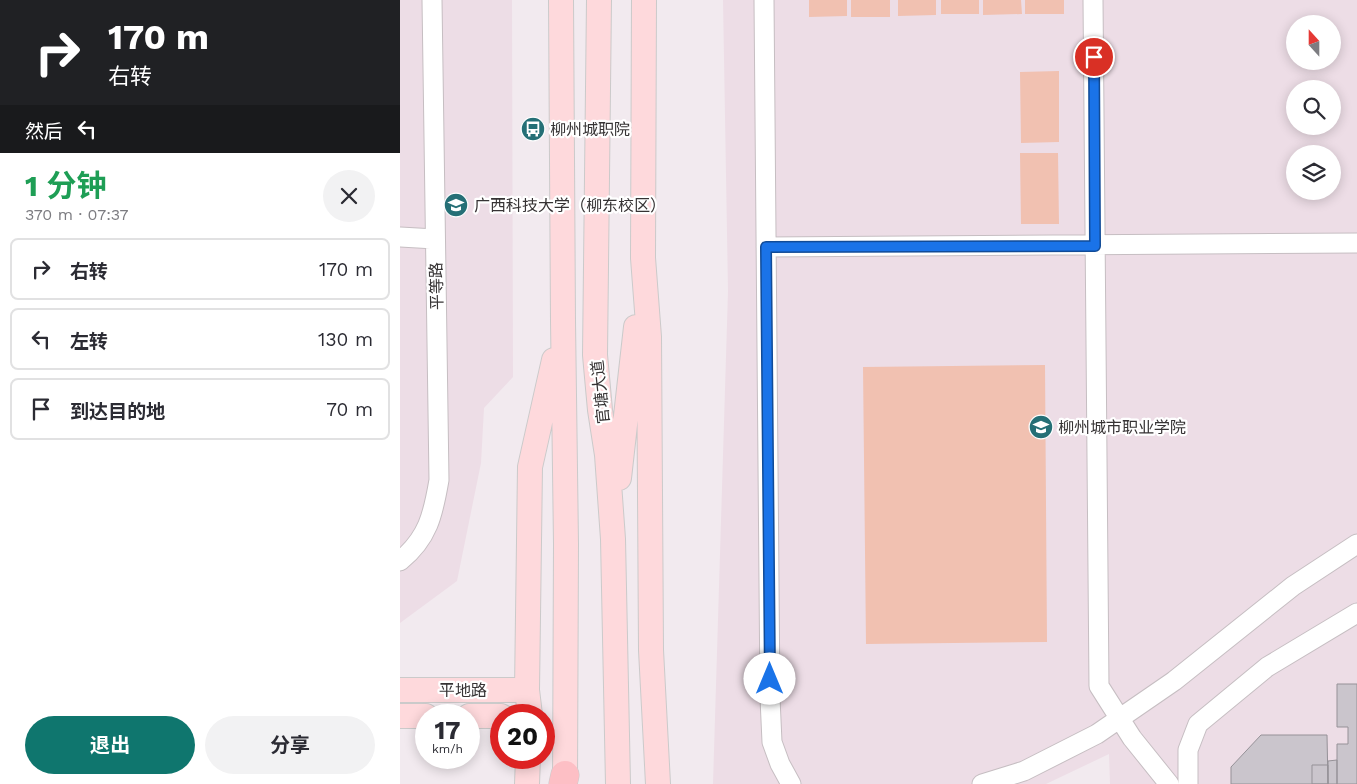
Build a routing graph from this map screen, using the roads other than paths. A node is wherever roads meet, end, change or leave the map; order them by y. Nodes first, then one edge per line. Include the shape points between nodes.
1 (432, 0) edge
2 (561, 0) edge
3 (599, 0) edge
4 (644, 0) edge
5 (764, 0) edge
6 (1093, 0) edge
7 (400, 237) edge
8 (436, 239) junction
9 (1357, 242) edge
10 (1095, 246) junction
11 (766, 247) junction
12 (643, 258) junction
13 (562, 321) junction
14 (613, 539) junction
15 (1357, 544) edge
16 (400, 561) edge
17 (1357, 613) edge
18 (400, 690) edge
19 (527, 690) junction
20 (529, 704) edge
21 (400, 716) edge
22 (415, 716) edge
23 (1119, 719) junction
24 (527, 769) edge
25 (564, 781) edge
26 (526, 784) edge
27 (618, 784) edge
28 (658, 784) edge
29 (791, 784) edge
30 (982, 784) edge
31 (1169, 784) edge
32 (1188, 784) edge

1 - 8 lane, 平等路
2 - 13 main road, 官塘大道
3 - 14 main road, 官塘大道 via 595,356
4 - 12 main road
5 - 11 lane
6 - 10 lane
7 - 8 lane
8 - 16 lane, 平等路 via 439,480 433,515 414,549
9 - 10 lane
10 - 11 lane
10 - 23 lane via 1099,686
11 - 29 lane via 772,742
12 - 14 main road
12 - 28 main road via 649,337 651,650
13 - 19 main road via 530,467
13 - 25 main road, 官塘大道 via 566,544
14 - 27 main road, 官塘大道
15 - 23 lane via 1293,586 1174,681
17 - 32 lane via 1267,667 1198,724 1188,750
18 - 19 main road, 平地路
19 - 20 main road
21 - 22 main road, 平地路
23 - 30 lane via 1097,734 1024,771
23 - 31 lane
24 - 26 main road

